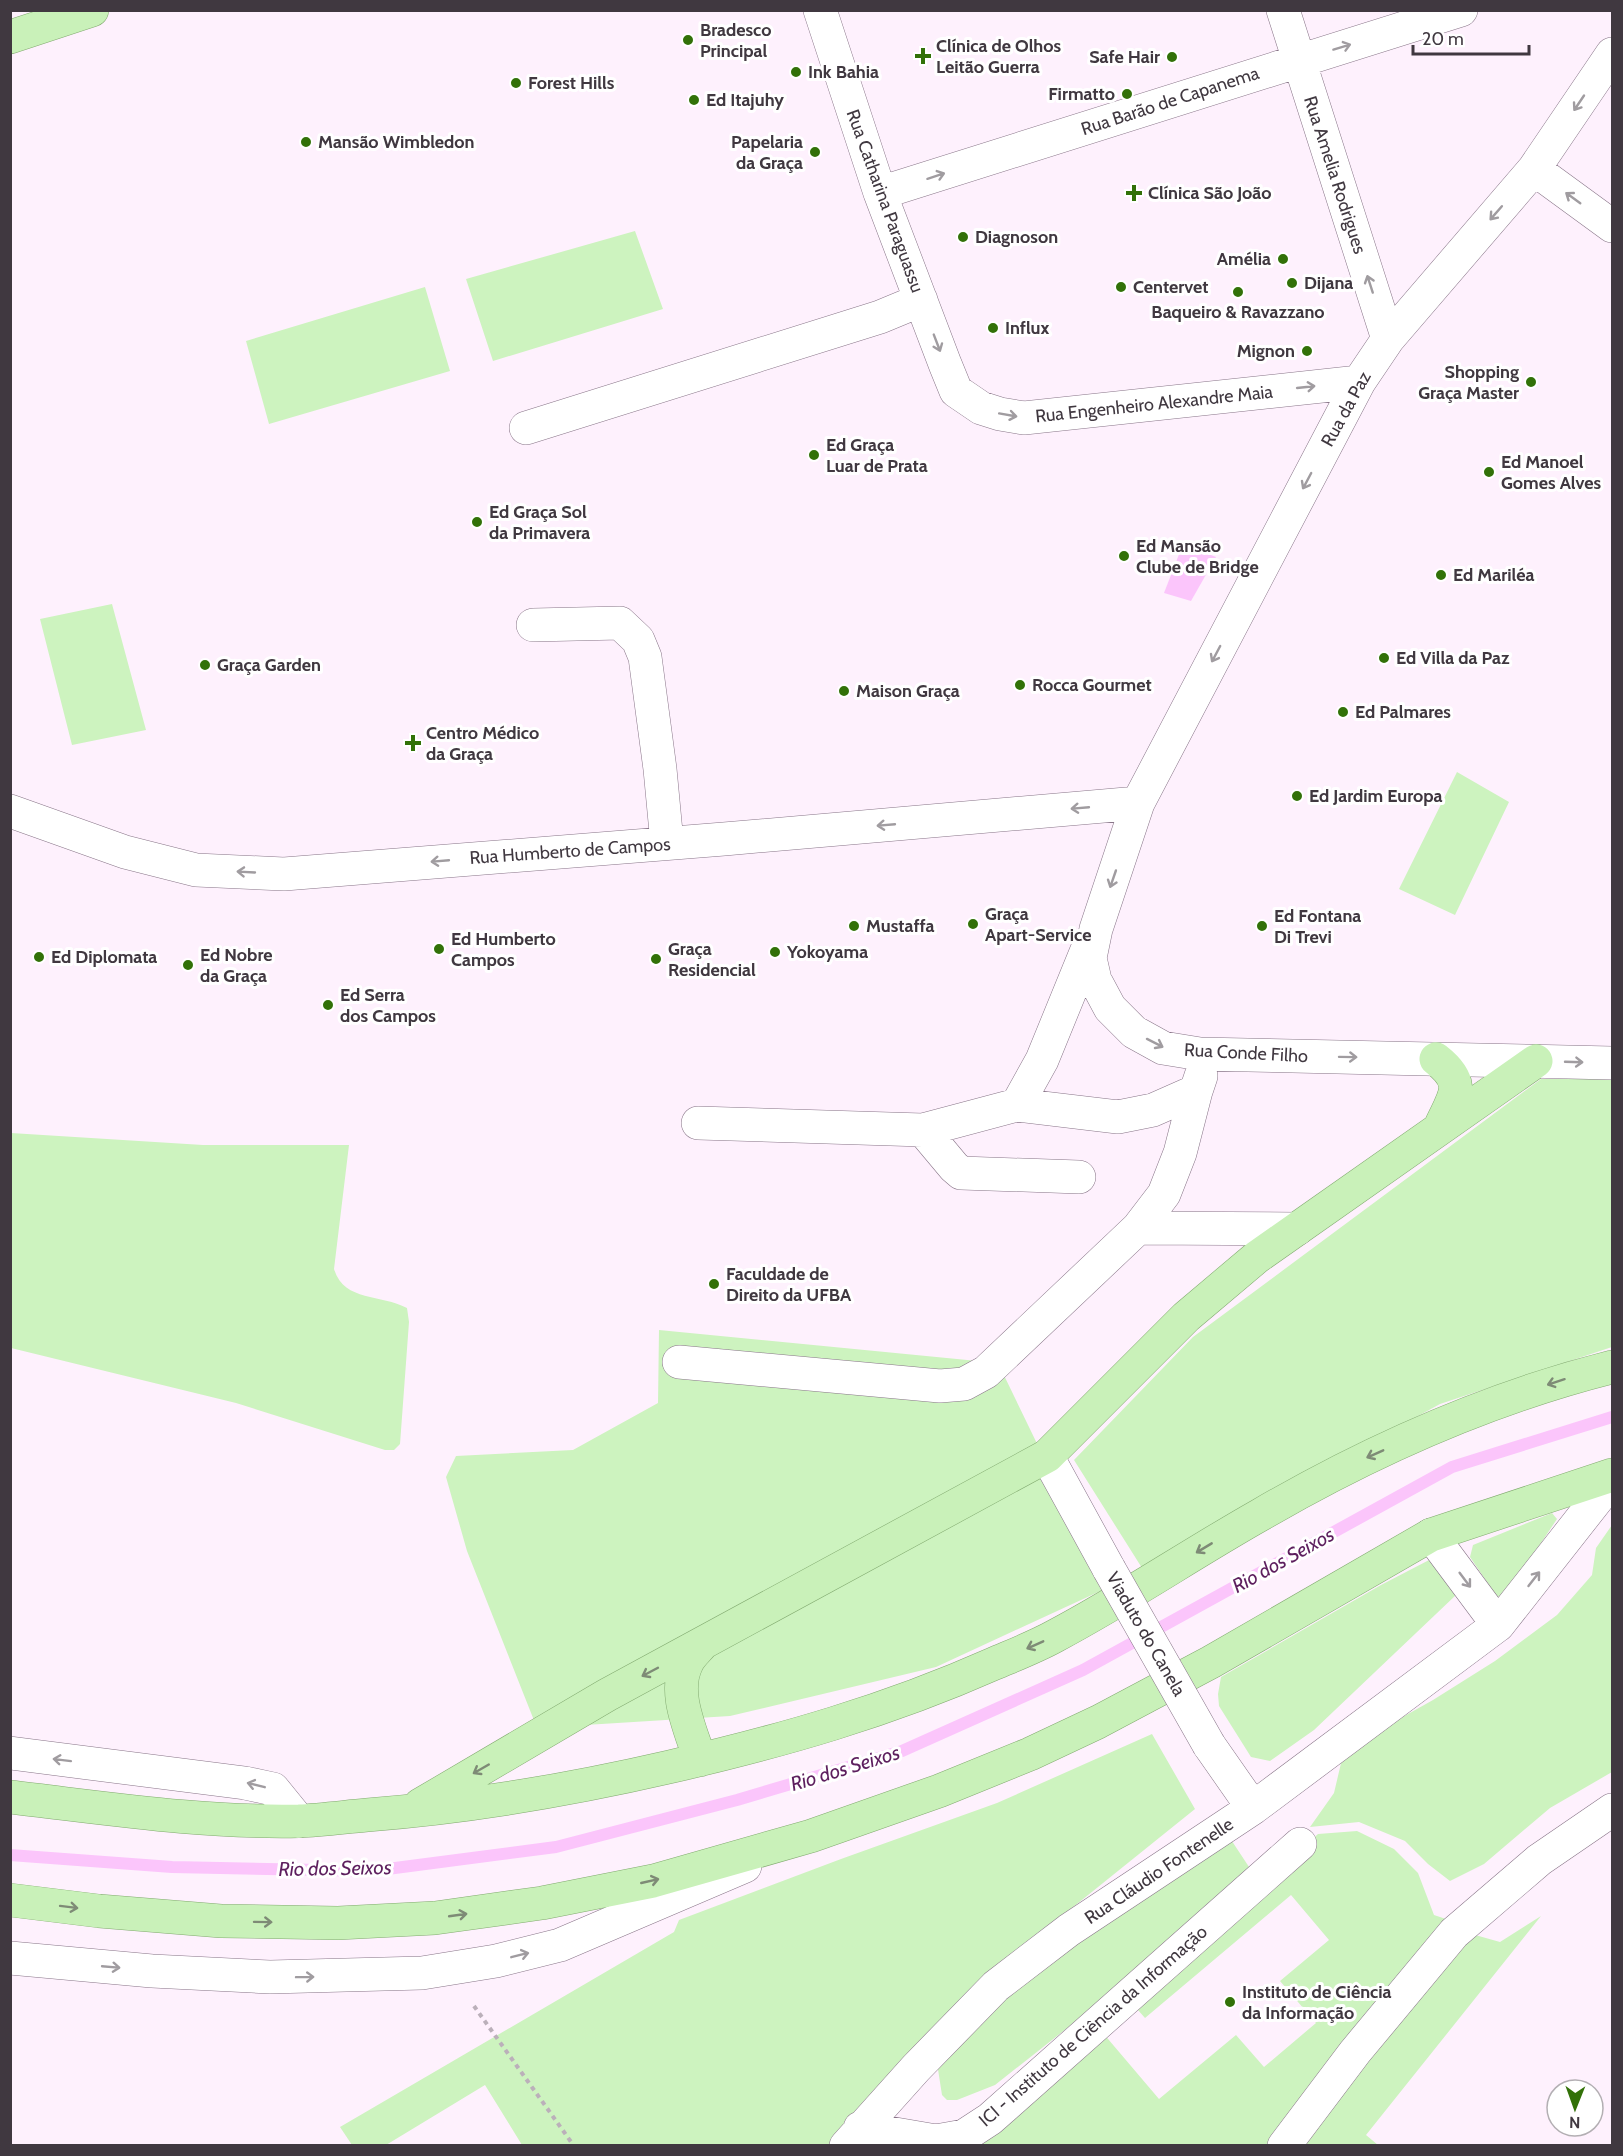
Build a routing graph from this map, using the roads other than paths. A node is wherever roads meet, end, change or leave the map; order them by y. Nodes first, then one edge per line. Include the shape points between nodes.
1 (92, 10) edge
2 (820, 10) edge
3 (1283, 10) edge
4 (1461, 10) edge
5 (10, 37) edge
6 (1612, 54) edge
7 (1298, 60) junction
8 (1534, 169) junction
9 (880, 193) junction
10 (1612, 226) edge
11 (921, 300) junction
12 (1388, 339) junction
13 (1359, 382) junction
14 (956, 391) joint
15 (526, 428) dead end
16 (533, 625) dead end
17 (1138, 803) junction
18 (10, 811) edge
19 (667, 843) junction
20 (1096, 929) junction
21 (1200, 1054) junction
22 (1436, 1059) junction
23 (1536, 1061) junction
24 (1612, 1063) edge
25 (1196, 1091) junction
26 (1017, 1105) junction
27 (698, 1123) dead end
28 (1440, 1127) junction
29 (923, 1130) junction
30 (1079, 1177) dead end
31 (1138, 1228) junction
32 (1296, 1229) junction
33 (679, 1362) dead end
34 (1612, 1367) edge
35 (1047, 1456) junction
36 (1612, 1475) edge
37 (1612, 1480) edge
38 (1431, 1535) junction
39 (1498, 1625) junction
40 (702, 1644) junction
41 (10, 1753) edge
42 (700, 1760) junction
43 (10, 1797) edge
44 (1253, 1808) junction
45 (1612, 1810) edge
46 (408, 1812) junction
47 (299, 1821) junction
48 (811, 1836) junction
49 (1300, 1844) dead end
50 (10, 1900) edge
51 (10, 1958) edge
52 (853, 2137) edge
53 (1284, 2145) edge

1 - 5 main road
2 - 9 street, Rua Catharina Paraguassu
3 - 7 street, Rua Amelia Rodrigues
7 -> 4 street, Rua Barão de Capanema
6 -> 8 street, Rua da Paz
9 -> 7 street, Rua Barão de Capanema
12 -> 7 street, Rua Amelia Rodrigues
10 -> 8 street
8 -> 12 street, Rua da Paz
9 - 11 street, Rua Catharina Paraguassu
11 -> 14 street, Rua Catharina Paraguassu
11 - 15 street via 880,317
12 - 13 street, Rua da Paz
14 -> 13 street, Rua Engenheiro Alexandre Maia via 981,408 1024,418
13 -> 17 street, Rua da Paz
16 - 19 street via 620,623 638,640 645,657
17 -> 19 street, Rua Humberto de Campos
17 -> 20 street, Rua Conde Filho
19 -> 18 street, Rua Humberto de Campos via 285,874 196,870 125,852
20 -> 21 street, Rua Conde Filho via 1090,958 1095,980 1110,1008 1134,1032 1163,1048
20 - 26 street via 1042,1060
21 -> 22 street, Rua Conde Filho
21 - 25 street via 1204,1068
22 - 23 street, Rua Conde Filho
22 - 28 main road via 1451,1070 1457,1083
23 -> 24 street, Rua Conde Filho
23 - 28 main road
25 - 26 street via 1153,1110 1118,1117
25 - 31 street via 1180,1153 1164,1194
26 - 29 street
27 - 29 street
28 - 32 main road
29 - 30 street via 961,1173
31 - 32 street
31 - 33 street via 986,1372 964,1384 940,1386
32 - 35 main road via 1186,1317
34 -> 42 main road via 1560,1380 1455,1419 1362,1460 1262,1513 1052,1638 962,1678 853,1719
35 - 40 main road
35 - 44 street, Viaduto do Canela, bridge via 1209,1744
36 - 38 main road
39 -> 37 street, Rua Cláudio Fontenelle
38 -> 39 street
38 - 48 main road via 1211,1662 1098,1722 939,1791
39 - 44 street, Rua Cláudio Fontenelle
40 - 42 main road via 687,1661 681,1680 682,1698
40 -> 46 main road
47 -> 41 street via 273,1790 245,1783
42 - 46 main road via 519,1798
43 - 47 main road via 202,1819
44 - 52 street, Rua Cláudio Fontenelle via 1069,1930 996,1986
45 - 53 street via 1539,1860 1454,1933
46 - 47 main road
50 -> 48 main road via 221,1921 338,1923 435,1918 542,1903 653,1881
51 -> 48 street via 270,1977 433,1971 560,1945
49 - 52 street, ICI - Instituto de Ciência da Informação via 990,2119 964,2136 936,2141

